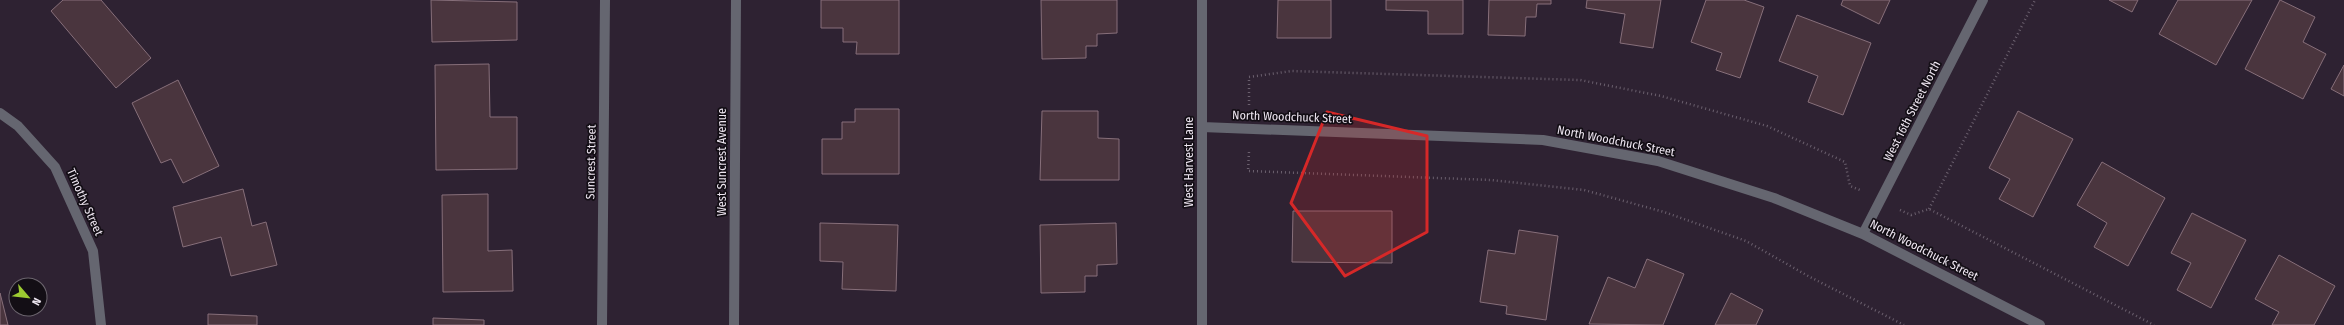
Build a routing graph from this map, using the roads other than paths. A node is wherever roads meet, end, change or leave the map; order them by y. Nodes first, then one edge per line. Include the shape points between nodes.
1 (605, 0) edge
2 (736, 0) edge
3 (1202, 0) edge
4 (1983, 0) edge
5 (0, 113) edge
6 (1202, 127) junction
7 (1863, 234) junction
8 (101, 325) edge
9 (602, 325) edge
10 (734, 325) edge
11 (1202, 325) edge
12 (2040, 325) edge

1 - 9 street, Suncrest Street
2 - 10 street, West Suncrest Avenue
3 - 6 street, West Harvest Lane
4 - 7 street, West 16th Street North
5 - 8 street, Timothy Street via 18,126 55,167 93,251
6 - 7 street, North Woodchuck Street via 1543,140 1658,161 1774,198
6 - 11 street, West Harvest Lane
7 - 12 street, North Woodchuck Street

